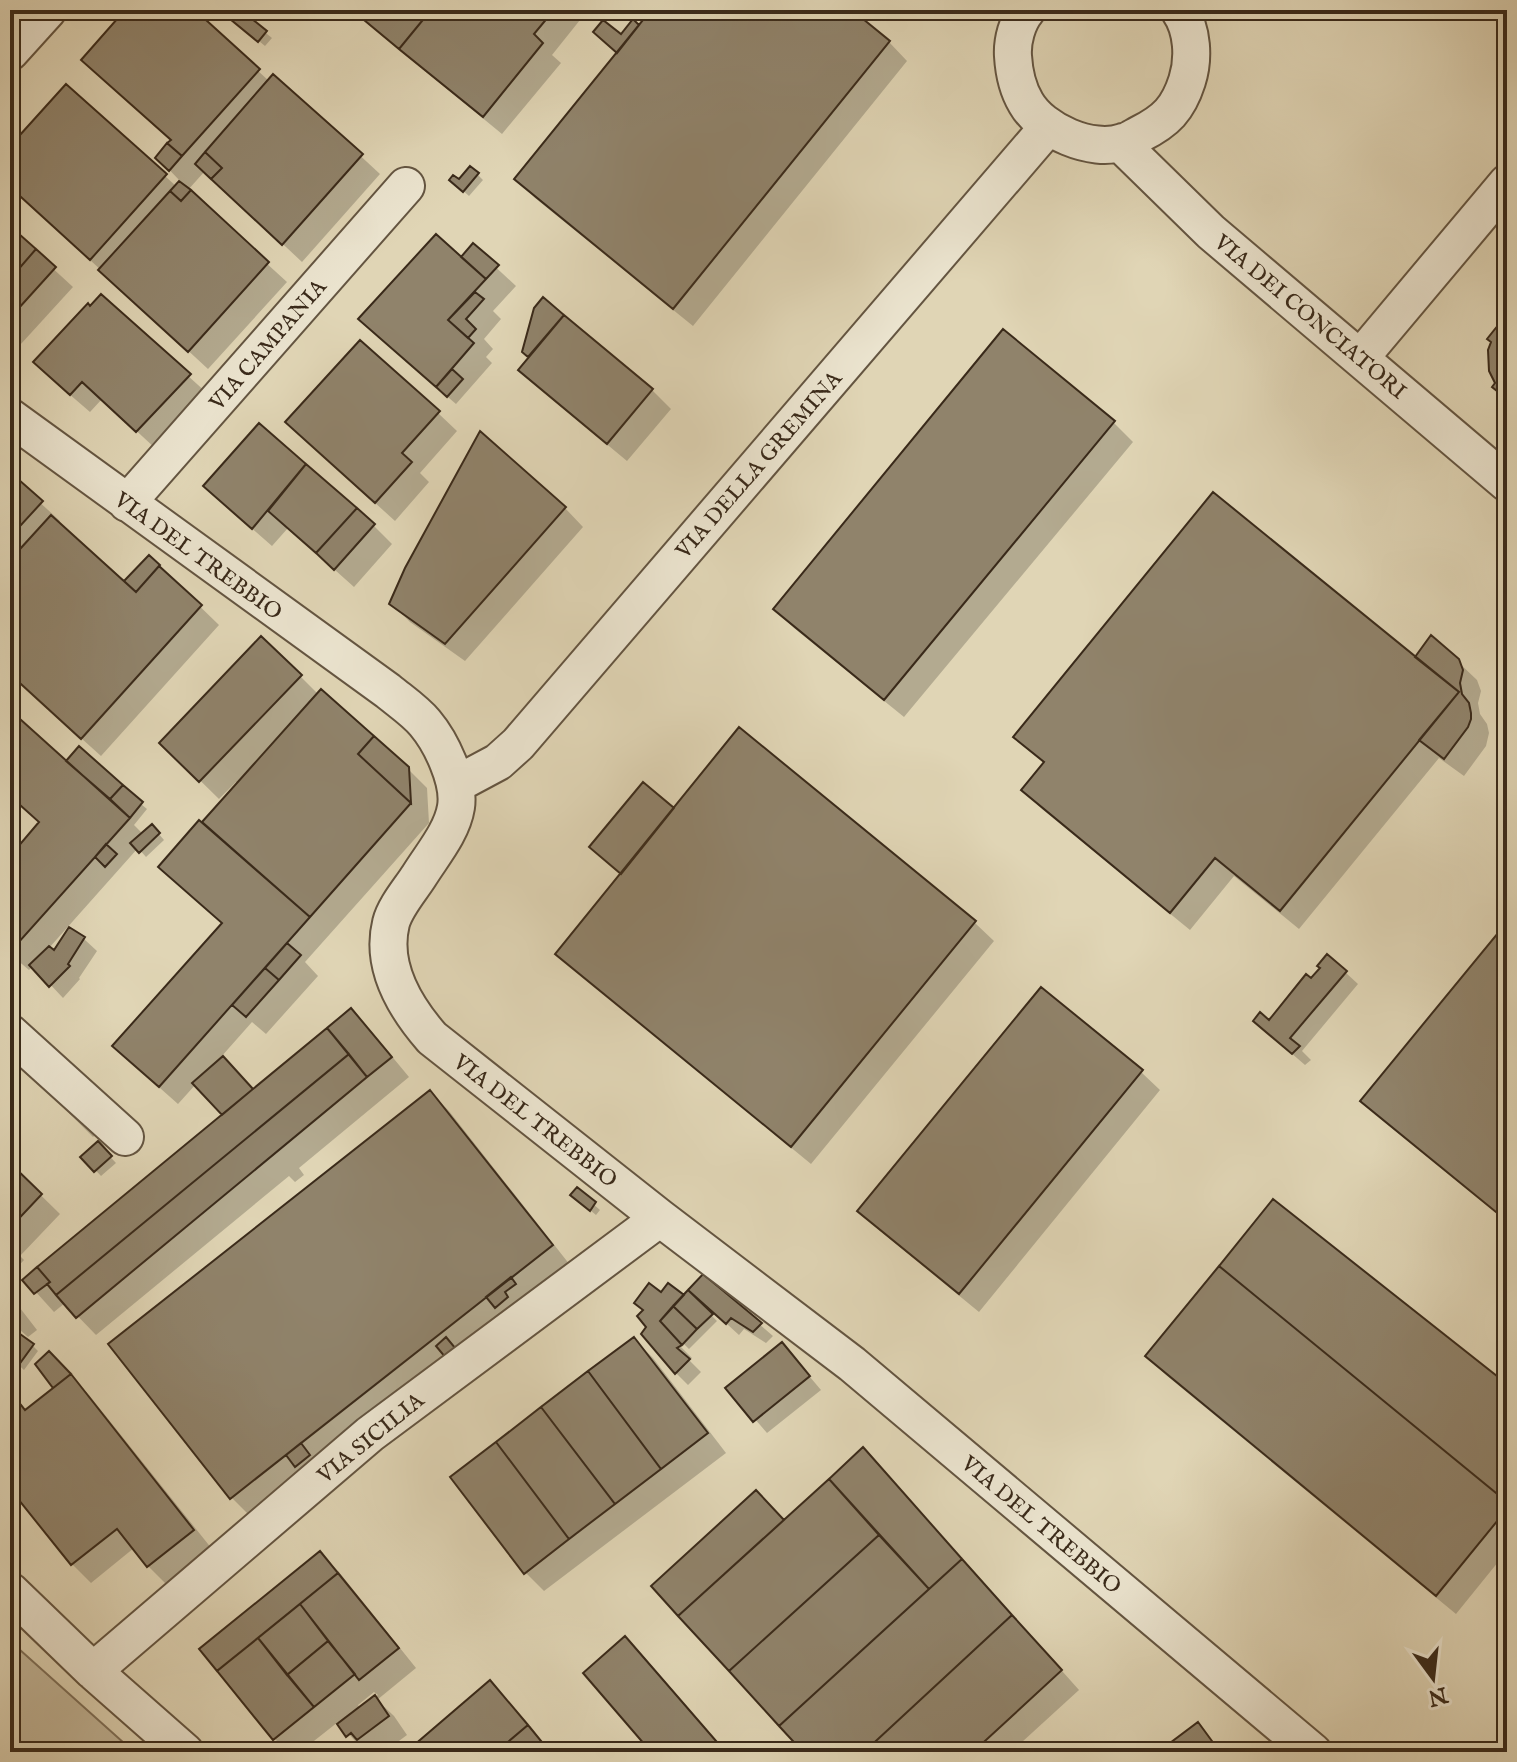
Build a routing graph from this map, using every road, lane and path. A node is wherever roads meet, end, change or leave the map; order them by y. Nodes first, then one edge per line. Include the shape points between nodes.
1 (48, 10) edge
2 (1027, 10) edge
3 (1179, 10) edge
4 (12, 44) edge
5 (1048, 127) junction
6 (1121, 144) junction
7 (1507, 183) edge
8 (406, 186) dead end
9 (1361, 357) junction
10 (10, 417) edge
11 (1507, 483) edge
12 (127, 503) junction
13 (455, 785) junction
14 (10, 1033) edge
15 (125, 1137) dead end
16 (660, 1218) junction
17 (10, 1591) edge
18 (93, 1671) junction
19 (185, 1752) edge
20 (1313, 1752) edge

1 - 4 street
2 - 5 street via 1012,46 1015,77 1027,105
3 - 6 street via 1192,46 1182,98 1161,123
5 - 6 street via 1086,144
5 - 13 street, VIA DELLA GREMINA via 518,744 498,762
6 - 9 street, VIA DEI CONCIATORI via 1211,232
7 - 9 street
8 - 12 street, VIA CAMPANIA
9 - 11 street, VIA DEI CONCIATORI
10 - 12 street, VIA DEL TREBBIO
12 - 13 street, VIA DEL TREBBIO via 425,722 444,752
13 - 16 street, VIA DEL TREBBIO via 456,806 449,826 391,919 387,942 399,992 432,1038
14 - 15 street
16 - 18 street, VIA SICILIA via 370,1434
16 - 20 street, VIA DEL TREBBIO via 852,1364
17 - 18 street
18 - 19 street

